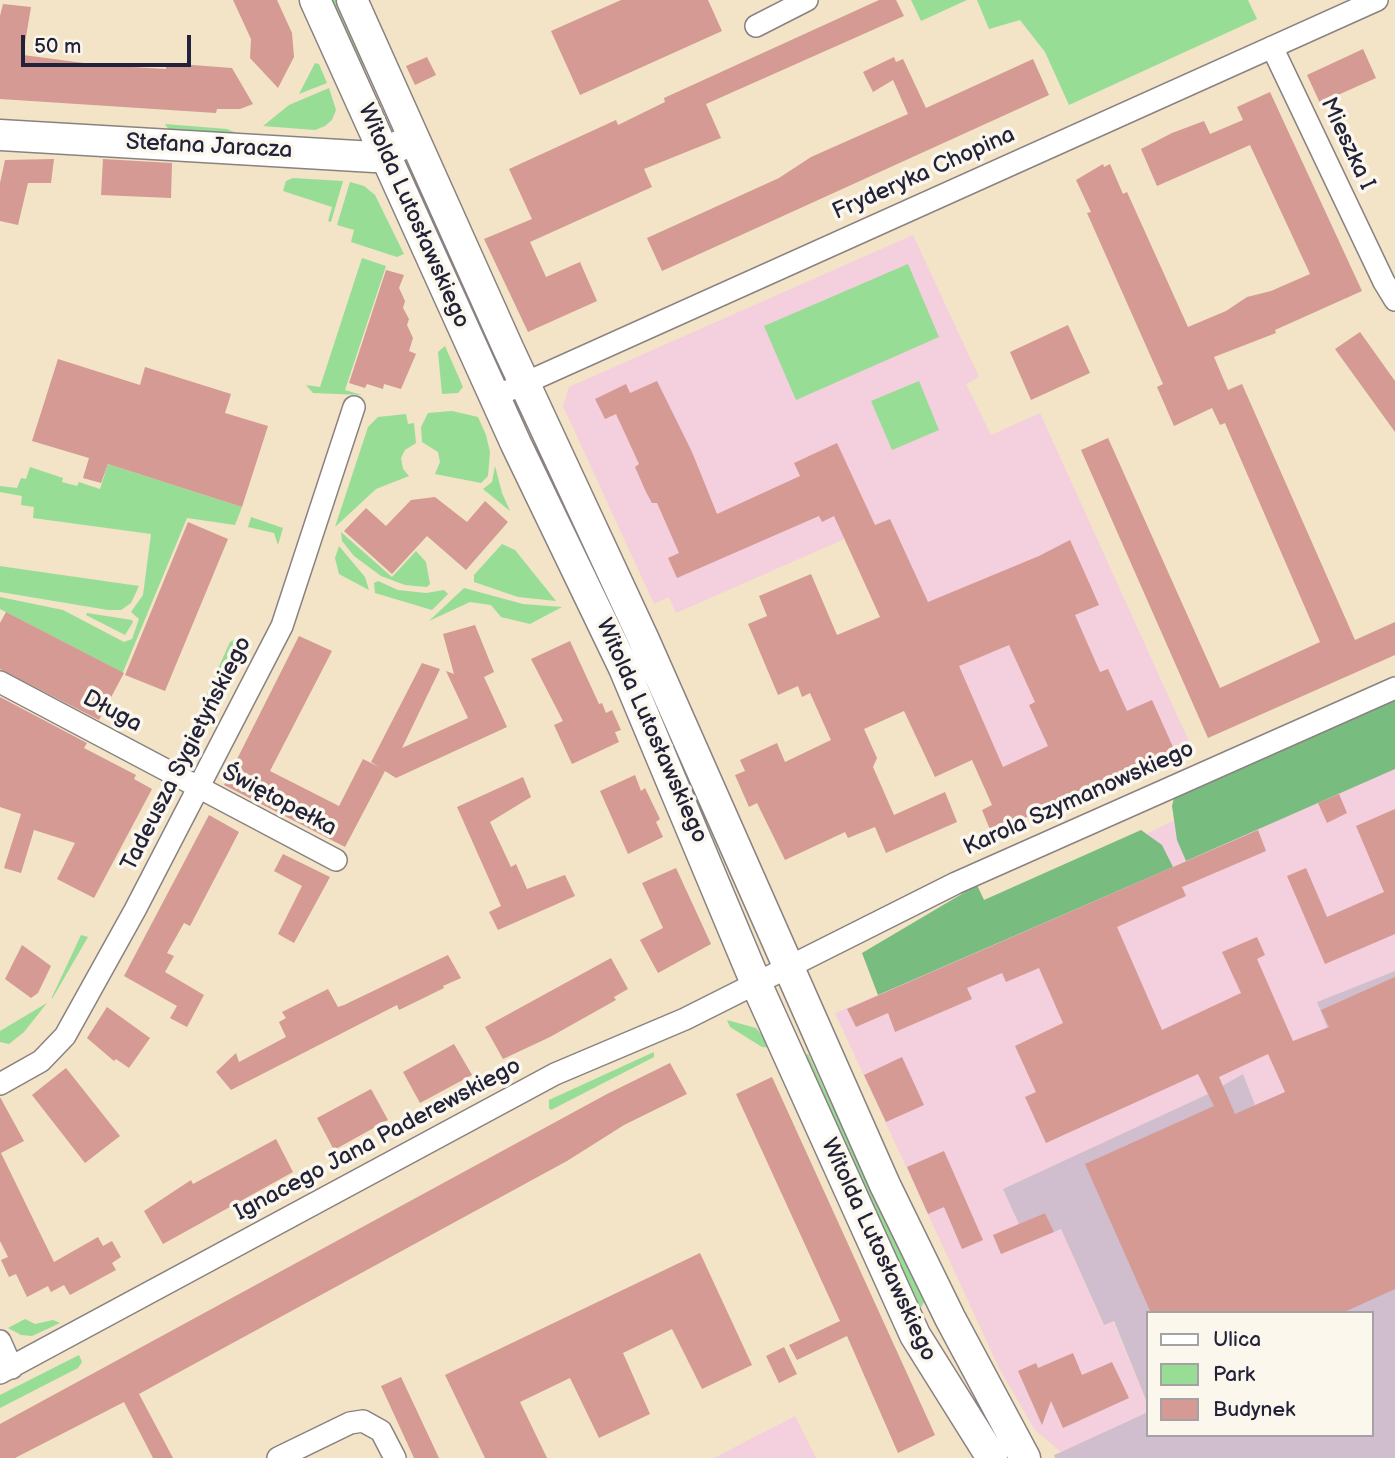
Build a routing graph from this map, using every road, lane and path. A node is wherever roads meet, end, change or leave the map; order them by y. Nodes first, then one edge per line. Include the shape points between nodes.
1 (315, 0) edge
2 (352, 0) edge
3 (807, 0) edge
4 (1377, 0) edge
5 (755, 26) dead end
6 (1272, 47) junction
7 (0, 135) edge
8 (414, 139) junction
9 (384, 152) junction
10 (1395, 300) edge
11 (524, 383) junction
12 (494, 397) junction
13 (354, 407) dead end
14 (0, 682) edge
15 (1395, 688) edge
16 (198, 788) junction
17 (336, 860) dead end
18 (787, 965) junction
19 (755, 981) junction
20 (0, 1084) edge
21 (0, 1341) edge
22 (6, 1371) edge
23 (278, 1458) edge
24 (394, 1458) edge
25 (992, 1458) edge
26 (1025, 1458) edge

1 - 9 main road, Witolda Lutosławskiego
2 - 8 main road, Witolda Lutosławskiego
3 - 5 street
4 - 6 street, Fryderyka Chopina
6 - 10 street, Mieszka I
6 - 11 street, Fryderyka Chopina
7 - 9 main road, Stefana Jaracza via 374,157
8 - 9 main road, Stefana Jaracza
8 - 11 main road, Witolda Lutosławskiego
9 - 12 main road, Witolda Lutosławskiego
11 - 12 street, Fryderyka Chopina
11 - 18 main road, Witolda Lutosławskiego via 644,640
12 - 19 main road, Witolda Lutosławskiego via 624,667
13 - 16 street, Tadeusza Sygietyńskiego via 283,623
14 - 16 street, Długa
15 - 18 street, Karola Szymanowskiego via 956,883
16 - 17 street, Świętopełka
16 - 20 street, Tadeusza Sygietyńskiego via 75,1020 41,1061
18 - 19 street, Ignacego Jana Paderewskiego
18 - 26 main road, Witolda Lutosławskiego via 885,1185
19 - 22 street, Ignacego Jana Paderewskiego via 674,1024 528,1088
19 - 25 main road, Witolda Lutosławskiego via 924,1354
21 - 22 street
23 - 24 street via 363,1421 381,1431

